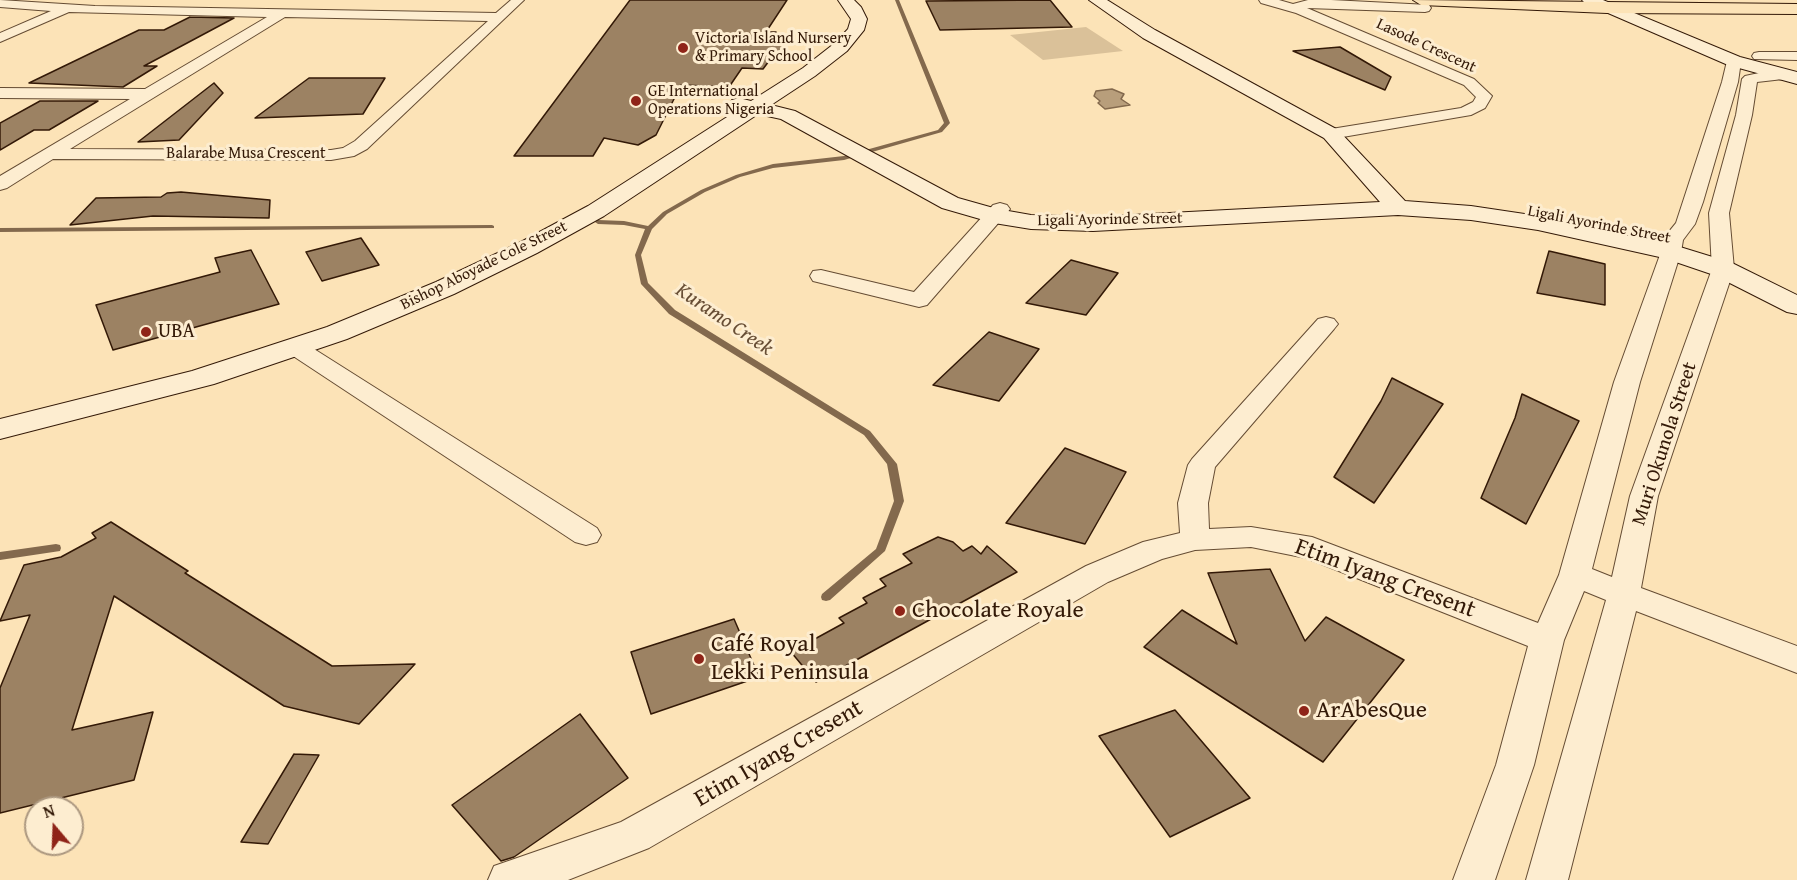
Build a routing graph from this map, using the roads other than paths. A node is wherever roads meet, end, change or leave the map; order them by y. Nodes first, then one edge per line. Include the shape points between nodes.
1 (86, 0) edge
2 (219, 0) edge
3 (304, 0) edge
4 (518, 0) edge
5 (836, 0) edge
6 (846, 0) edge
7 (1097, 0) edge
8 (1265, 0) edge
9 (1590, 0) edge
10 (1671, 0) edge
11 (1749, 0) edge
12 (0, 3) edge
13 (1423, 4) edge
14 (1505, 4) junction
15 (1611, 5) edge
16 (69, 7) junction
17 (1797, 9) edge
18 (1301, 10) junction
19 (1719, 10) junction
20 (198, 12) junction
21 (283, 13) junction
22 (500, 17) junction
23 (1652, 25) junction
24 (0, 38) edge
25 (1759, 56) junction
26 (1797, 56) edge
27 (1734, 61) junction
28 (1792, 77) edge
29 (0, 93) edge
30 (148, 94) junction
31 (752, 103) junction
32 (1331, 134) junction
33 (49, 154) junction
34 (0, 184) edge
35 (1395, 204) junction
36 (997, 212) junction
37 (1672, 246) junction
38 (1723, 262) junction
39 (821, 276) dead end
40 (1797, 291) edge
41 (1797, 306) edge
42 (1326, 324) dead end
43 (295, 347) junction
44 (0, 415) edge
45 (0, 429) edge
46 (586, 535) dead end
47 (1195, 540) junction
48 (1575, 575) junction
49 (1624, 594) junction
50 (1547, 640) junction
51 (1797, 660) edge
52 (509, 880) edge
53 (1474, 880) edge
54 (1547, 880) edge

1 - 16 street
2 - 20 street
3 - 21 street
4 - 22 street, Balarabe Musa Crescent
5 - 31 street, Bishop Aboyade Cole Street via 841,17 828,40
6 - 31 street, Bishop Aboyade Cole Street via 859,19 856,30 841,47 809,72
7 - 32 street via 1149,34
8 - 18 street, Lasode Crescent
9 - 15 street
10 - 11 highway
12 - 16 street
13 - 14 highway
13 - 18 street, Lasode Crescent via 1314,3 1298,5
14 - 15 highway
14 - 23 highway
15 - 19 highway
15 - 23 street
16 - 20 street
16 - 24 street
17 - 19 highway
18 - 32 street, Lasode Crescent via 1469,82 1484,96 1479,105 1465,112
19 - 23 highway via 1677,15
20 - 21 street
21 - 22 street
21 - 30 street
22 - 33 street, Balarabe Musa Crescent via 361,145 348,152
23 - 25 street via 1710,45
23 - 27 street
25 - 26 street
25 - 28 street via 1764,63
27 - 28 street
27 - 37 street via 1693,202
28 - 38 street, Muri Okunola Street via 1768,75 1750,79 1719,213
29 - 30 street
30 - 33 street
31 - 36 street, Ligali Ayorinde Street via 788,115 867,152 950,203
31 - 43 street, Bishop Aboyade Cole Street via 596,211 528,248 445,288
31 - 44 street, Bishop Aboyade Cole Street via 531,233 348,317 134,382
32 - 35 street
33 - 34 street
35 - 36 street, Ligali Ayorinde Street via 1093,224 1031,222
35 - 37 street, Ligali Ayorinde Street
36 - 39 street via 920,300
37 - 38 street, Ligali Ayorinde Street
37 - 48 street via 1627,382
38 - 40 street, Ligali Ayorinde Street
38 - 41 street, Ligali Ayorinde Street
38 - 49 street, Muri Okunola Street via 1644,496
42 - 47 street via 1202,465 1193,503
43 - 45 street, Bishop Aboyade Cole Street via 203,378
43 - 46 street
47 - 50 street, Etim Iyang Cresent via 1251,537 1312,548
47 - 52 street, Etim Iyang Cresent via 1154,550 1097,573 635,835
48 - 49 street
48 - 50 street
49 - 51 street
49 - 54 street, Muri Okunola Street
50 - 53 street via 1515,765

